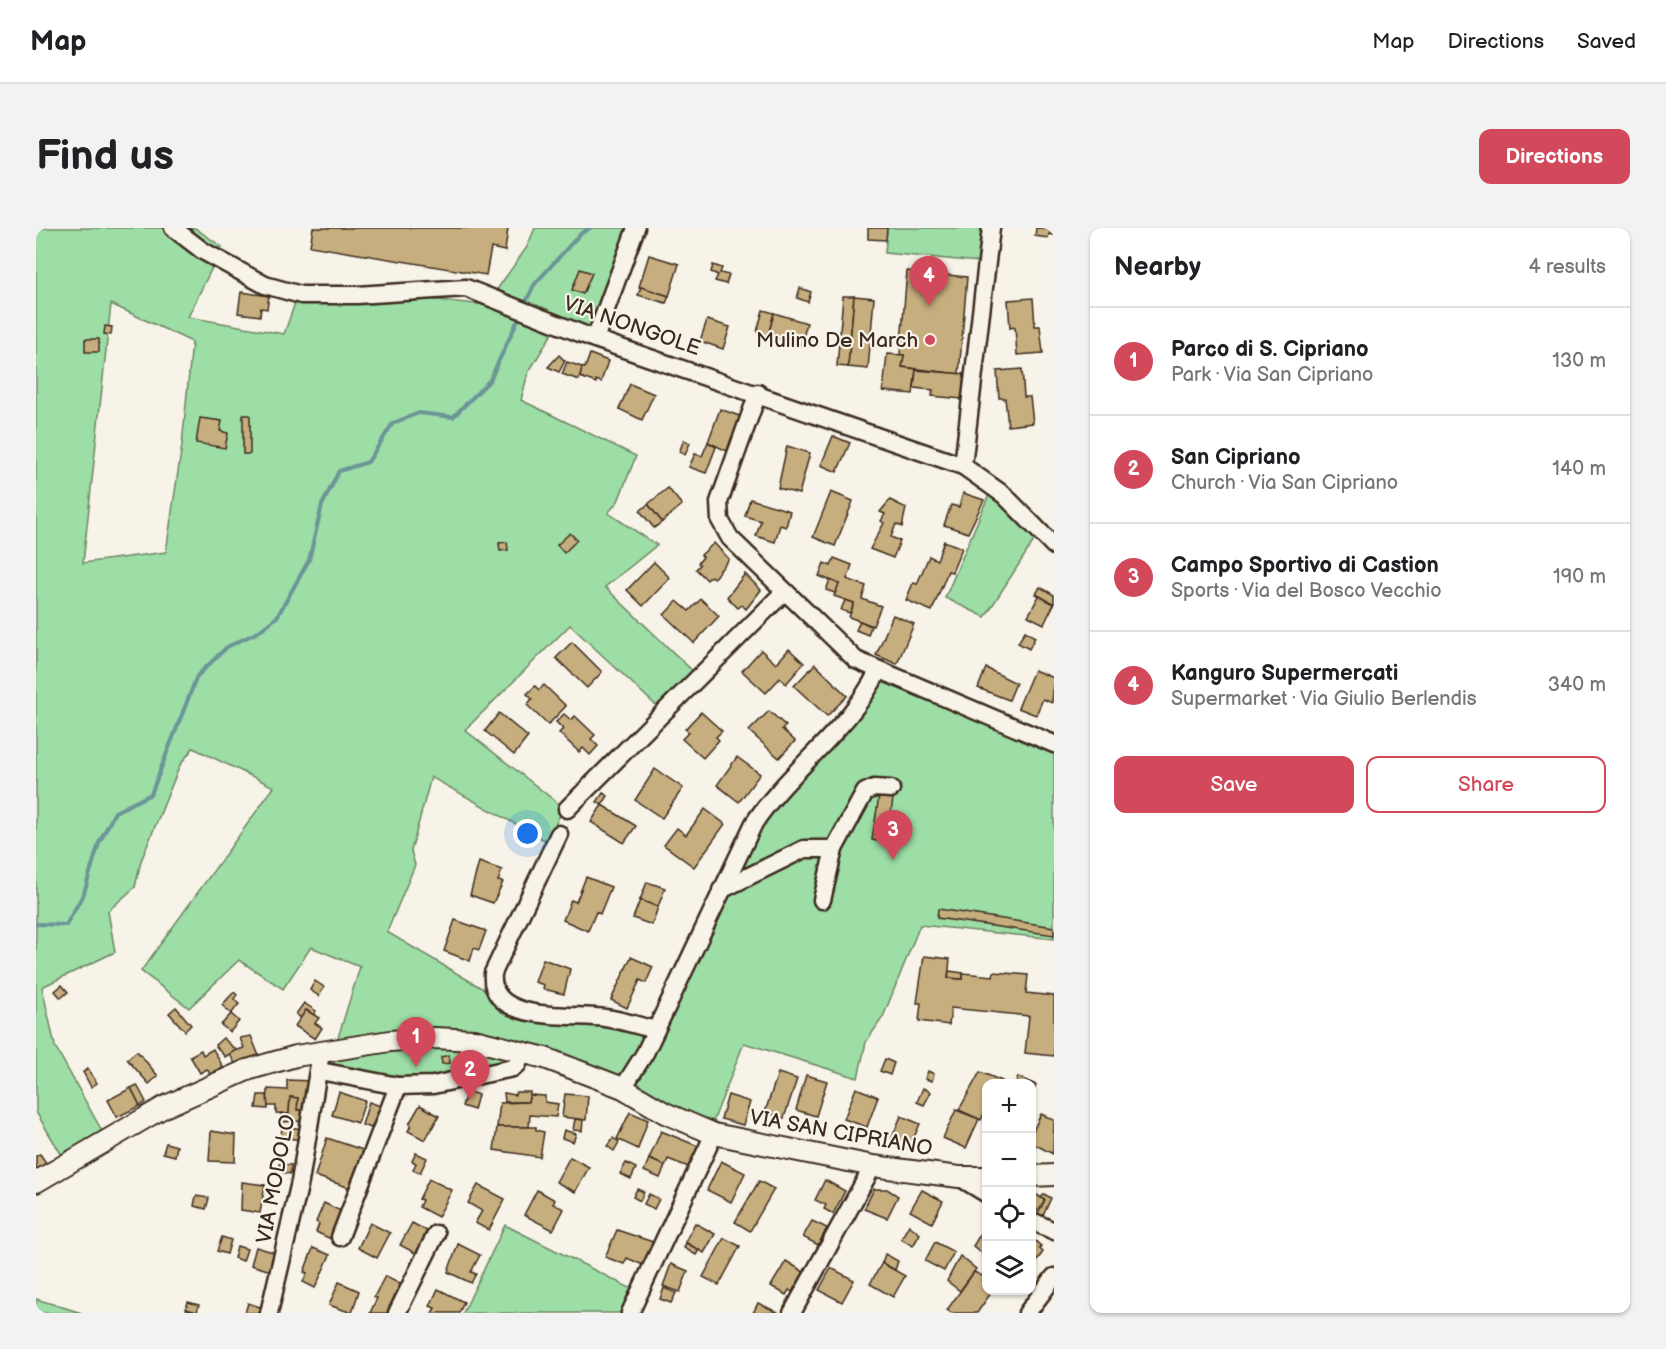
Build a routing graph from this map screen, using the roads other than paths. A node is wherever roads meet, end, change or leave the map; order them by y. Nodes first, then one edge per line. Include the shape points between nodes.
1 (173, 228) edge
2 (636, 228) edge
3 (991, 228) edge
4 (595, 339) junction
5 (758, 393) junction
6 (963, 466) junction
7 (1054, 546) edge
8 (784, 592) junction
9 (878, 671) junction
10 (1054, 744) edge
11 (891, 789) dead end
12 (567, 809) dead end
13 (559, 834) dead end
14 (834, 849) junction
15 (721, 890) junction
16 (822, 900) dead end
17 (655, 1029) junction
18 (521, 1051) junction
19 (320, 1061) junction
20 (398, 1086) junction
21 (623, 1088) junction
22 (714, 1134) junction
23 (873, 1166) junction
24 (1054, 1175) edge
25 (1036, 1176) edge
26 (959, 1177) junction
27 (982, 1177) edge
28 (36, 1182) edge
29 (982, 1191) edge
30 (1036, 1223) edge
31 (1054, 1232) edge
32 (436, 1234) dead end
33 (339, 1237) dead end
34 (1054, 1277) edge
35 (269, 1313) edge
36 (397, 1313) edge
37 (630, 1313) edge
38 (792, 1313) edge
39 (1027, 1313) edge

1 - 4 street, VIA NONGOLE via 204,251 265,285 301,295 357,296 466,288
2 - 4 street
3 - 6 street
4 - 5 street, VIA NONGOLE
5 - 6 street, VIA NONGOLE
5 - 8 street via 718,515 730,538
6 - 7 street, VIA NONGOLE via 1004,495
8 - 9 street via 856,660
8 - 12 street
9 - 10 street
9 - 15 street via 864,696 761,813
11 - 14 street via 865,792
13 - 17 street via 493,973 494,991 502,1000 553,1017 605,1018
14 - 15 street via 804,849
14 - 16 street
15 - 17 street
17 - 21 street
18 - 19 main road, VIA SAN CIPRIANO via 474,1040 435,1038
18 - 20 street, VIA SAN CIPRIANO via 513,1068 434,1084
18 - 21 main road, VIA SAN CIPRIANO
19 - 20 street, VIA SAN CIPRIANO
19 - 28 main road, VIA SAN CIPRIANO via 272,1062 204,1087
19 - 35 street, VIA MODOLO via 300,1182
20 - 33 street
21 - 22 main road, VIA SAN CIPRIANO via 665,1113
22 - 23 main road, VIA SAN CIPRIANO
22 - 37 street
23 - 26 main road, VIA SAN CIPRIANO
23 - 38 street
24 - 25 main road
26 - 27 main road, VIA SAN CIPRIANO
26 - 29 street, VIA SAN CIPRIANO
30 - 31 street
32 - 36 street
34 - 39 street

